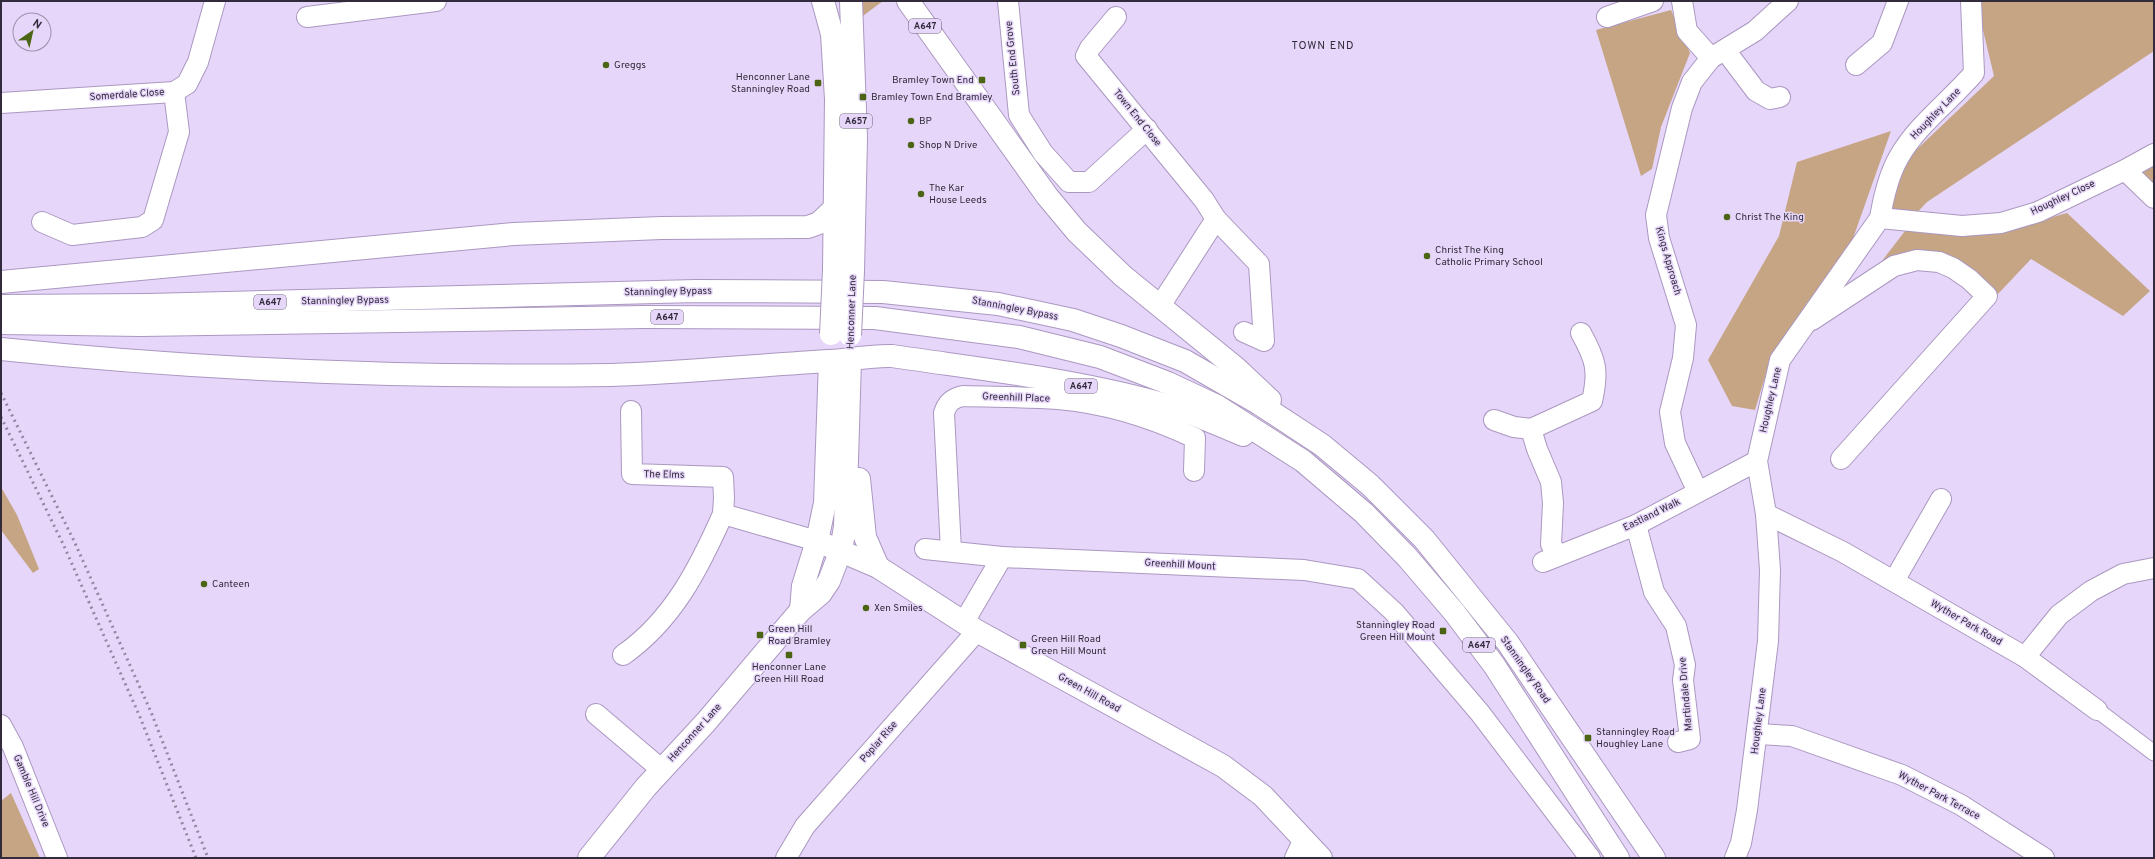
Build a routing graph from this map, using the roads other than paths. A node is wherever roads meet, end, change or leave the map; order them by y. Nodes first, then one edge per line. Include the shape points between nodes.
1 (215, 1) edge
2 (436, 1) edge
3 (823, 1) edge
4 (851, 1) edge
5 (908, 1) edge
6 (1008, 1) edge
7 (1653, 1) edge
8 (1682, 1) edge
9 (1788, 1) edge
10 (1898, 1) edge
11 (1971, 1) edge
12 (307, 17) dead end
13 (1116, 17) dead end
14 (1607, 17) dead end
15 (1718, 54) junction
16 (1856, 65) dead end
17 (174, 92) junction
18 (1780, 97) dead end
19 (1, 103) edge
20 (1147, 129) junction
21 (2154, 154) edge
22 (2125, 170) junction
23 (2154, 198) edge
24 (835, 208) junction
25 (1880, 218) junction
26 (1216, 219) junction
27 (42, 222) dead end
28 (844, 271) junction
29 (1, 282) edge
30 (1, 306) edge
31 (1160, 306) junction
32 (1, 323) edge
33 (1802, 326) junction
34 (1244, 332) dead end
35 (1581, 333) dead end
36 (1, 349) edge
37 (840, 361) junction
38 (630, 411) dead end
39 (849, 417) junction
40 (1494, 420) dead end
41 (1531, 428) junction
42 (1306, 434) junction
43 (1841, 459) dead end
44 (1303, 461) junction
45 (1757, 461) junction
46 (1194, 471) dead end
47 (1698, 492) junction
48 (1941, 498) dead end
49 (722, 514) junction
50 (1766, 514) junction
51 (1636, 525) junction
52 (817, 542) junction
53 (925, 549) dead end
54 (841, 550) junction
55 (951, 551) junction
56 (1002, 557) junction
57 (878, 567) junction
58 (2154, 568) edge
59 (1894, 581) junction
60 (801, 610) junction
61 (970, 626) junction
62 (623, 655) dead end
63 (2025, 657) junction
64 (2098, 710) joint
65 (596, 714) dead end
66 (1, 725) edge
67 (1758, 734) junction
68 (1678, 742) dead end
69 (2154, 753) edge
70 (662, 770) junction
71 (1299, 848) edge
72 (57, 858) edge
73 (589, 858) edge
74 (786, 858) edge
75 (1321, 858) edge
76 (1590, 858) edge
77 (1618, 858) edge
78 (1654, 858) edge
79 (1735, 858) edge
80 (2044, 858) edge

1 - 17 street, Somerdale Close via 198,62 187,84
2 - 12 street
3 - 24 main road, Henconner Lane via 832,34 836,99
4 - 28 main road, Henconner Lane / A657 via 856,138
5 - 31 main road, A647 via 1047,196 1077,232 1123,276
6 - 20 street, South End Grove via 1019,115 1043,153 1069,182 1089,182
7 - 14 street
8 - 15 street via 1687,31
9 - 15 street, Kings Approach via 1755,31
10 - 16 street via 1882,44
11 - 25 street, Houghley Lane via 1974,73 1909,142 1898,158 1882,201
13 - 20 street, Town End Close via 1086,56
15 - 18 street via 1756,91 1770,99
15 - 47 street, Kings Approach via 1692,82 1682,108 1656,215 1659,238 1686,325 1683,358 1670,412 1675,443
17 - 19 street, Somerdale Close
17 - 27 street via 179,132 153,220 142,227 72,235
20 - 26 street, Town End Close
21 - 22 street, Houghley Close
22 - 23 street
22 - 25 street, Houghley Close via 2038,212 2001,223 1962,226
24 - 28 main road, Henconner Lane
24 - 29 main road via 819,223 808,227 661,228 514,234
25 - 33 street, Houghley Lane
26 - 31 street
26 - 34 street, Town End Close via 1259,264 1272,342
28 - 37 main road, Henconner Lane / A657, bridge
30 - 42 main road, Stanningley Bypass / A647 via 164,305 775,290 882,292 942,297 1006,305 1073,320 1185,360
31 - 42 main road, A647 via 1236,368
32 - 44 main road, Stanningley Bypass / A647 via 141,325 644,317 875,318 1019,337 1100,357 1168,383 1217,406
33 - 43 street via 1894,266 1917,260 1938,262 1952,268 1969,279 1987,296
33 - 45 street, Houghley Lane via 1780,360
35 - 41 street via 1593,354 1597,378 1592,401
36 - 37 main road, A647 via 86,358 320,371 489,374 634,374
37 - 39 main road, Henconner Lane
37 - 44 main road, A647 via 871,355 892,356 1031,376 1126,394 1215,423
37 - 52 main road, Henconner Lane via 825,503
38 - 49 street, The Elms via 632,474 723,477
39 - 54 main road, Henconner Lane via 845,527
39 - 57 main road via 858,447 865,537
40 - 41 street via 1514,427
41 - 51 street, Eastland Walk via 1551,482 1553,503 1550,559
42 - 78 main road, Stanningley Road / A647 via 1370,485 1424,539 1508,643
44 - 77 main road, A647 via 1364,513 1407,557 1454,612 1494,665
45 - 47 street, Eastland Walk
45 - 50 street, Houghley Lane
46 - 55 street, Greenhill Place via 1195,438 1153,420 1108,408 1058,399 963,396 956,398 946,407 944,413
47 - 51 street, Eastland Walk
48 - 59 street
49 - 52 street
49 - 62 street, The Elms via 710,544 678,600 652,633
50 - 59 street, Wyther Park Road via 1843,552
50 - 67 street, Houghley Lane via 1770,604
51 - 68 street, Martindale Drive via 1654,592 1676,626 1685,665 1683,680 1690,739
52 - 54 main road
52 - 60 main road, Henconner Lane via 803,586
53 - 55 street, Greenhill Mount
54 - 57 main road, Green Hill Road
54 - 60 main road, Henconner Lane via 821,593
55 - 56 street, Greenhill Mount
56 - 61 street
56 - 76 street, Greenhill Mount via 1304,570 1358,579 1394,612 1480,713
57 - 61 main road, Green Hill Road
58 - 63 street via 2123,574 2091,591 2060,615
59 - 63 street, Wyther Park Road
60 - 70 main road, Henconner Lane
61 - 71 main road, Green Hill Road via 1223,766 1263,796
61 - 74 street, Poplar Rise via 806,826
63 - 64 street, Wyther Park Road
64 - 69 street, Wyther Park Road
65 - 70 street
66 - 72 street, Gamble Hill Drive via 13,747
67 - 79 street, Houghley Lane via 1747,810
67 - 80 street, Wyther Park Terrace via 1792,736 1902,775 1961,805
70 - 73 main road, Henconner Lane
71 - 75 main road, Green Hill Road

